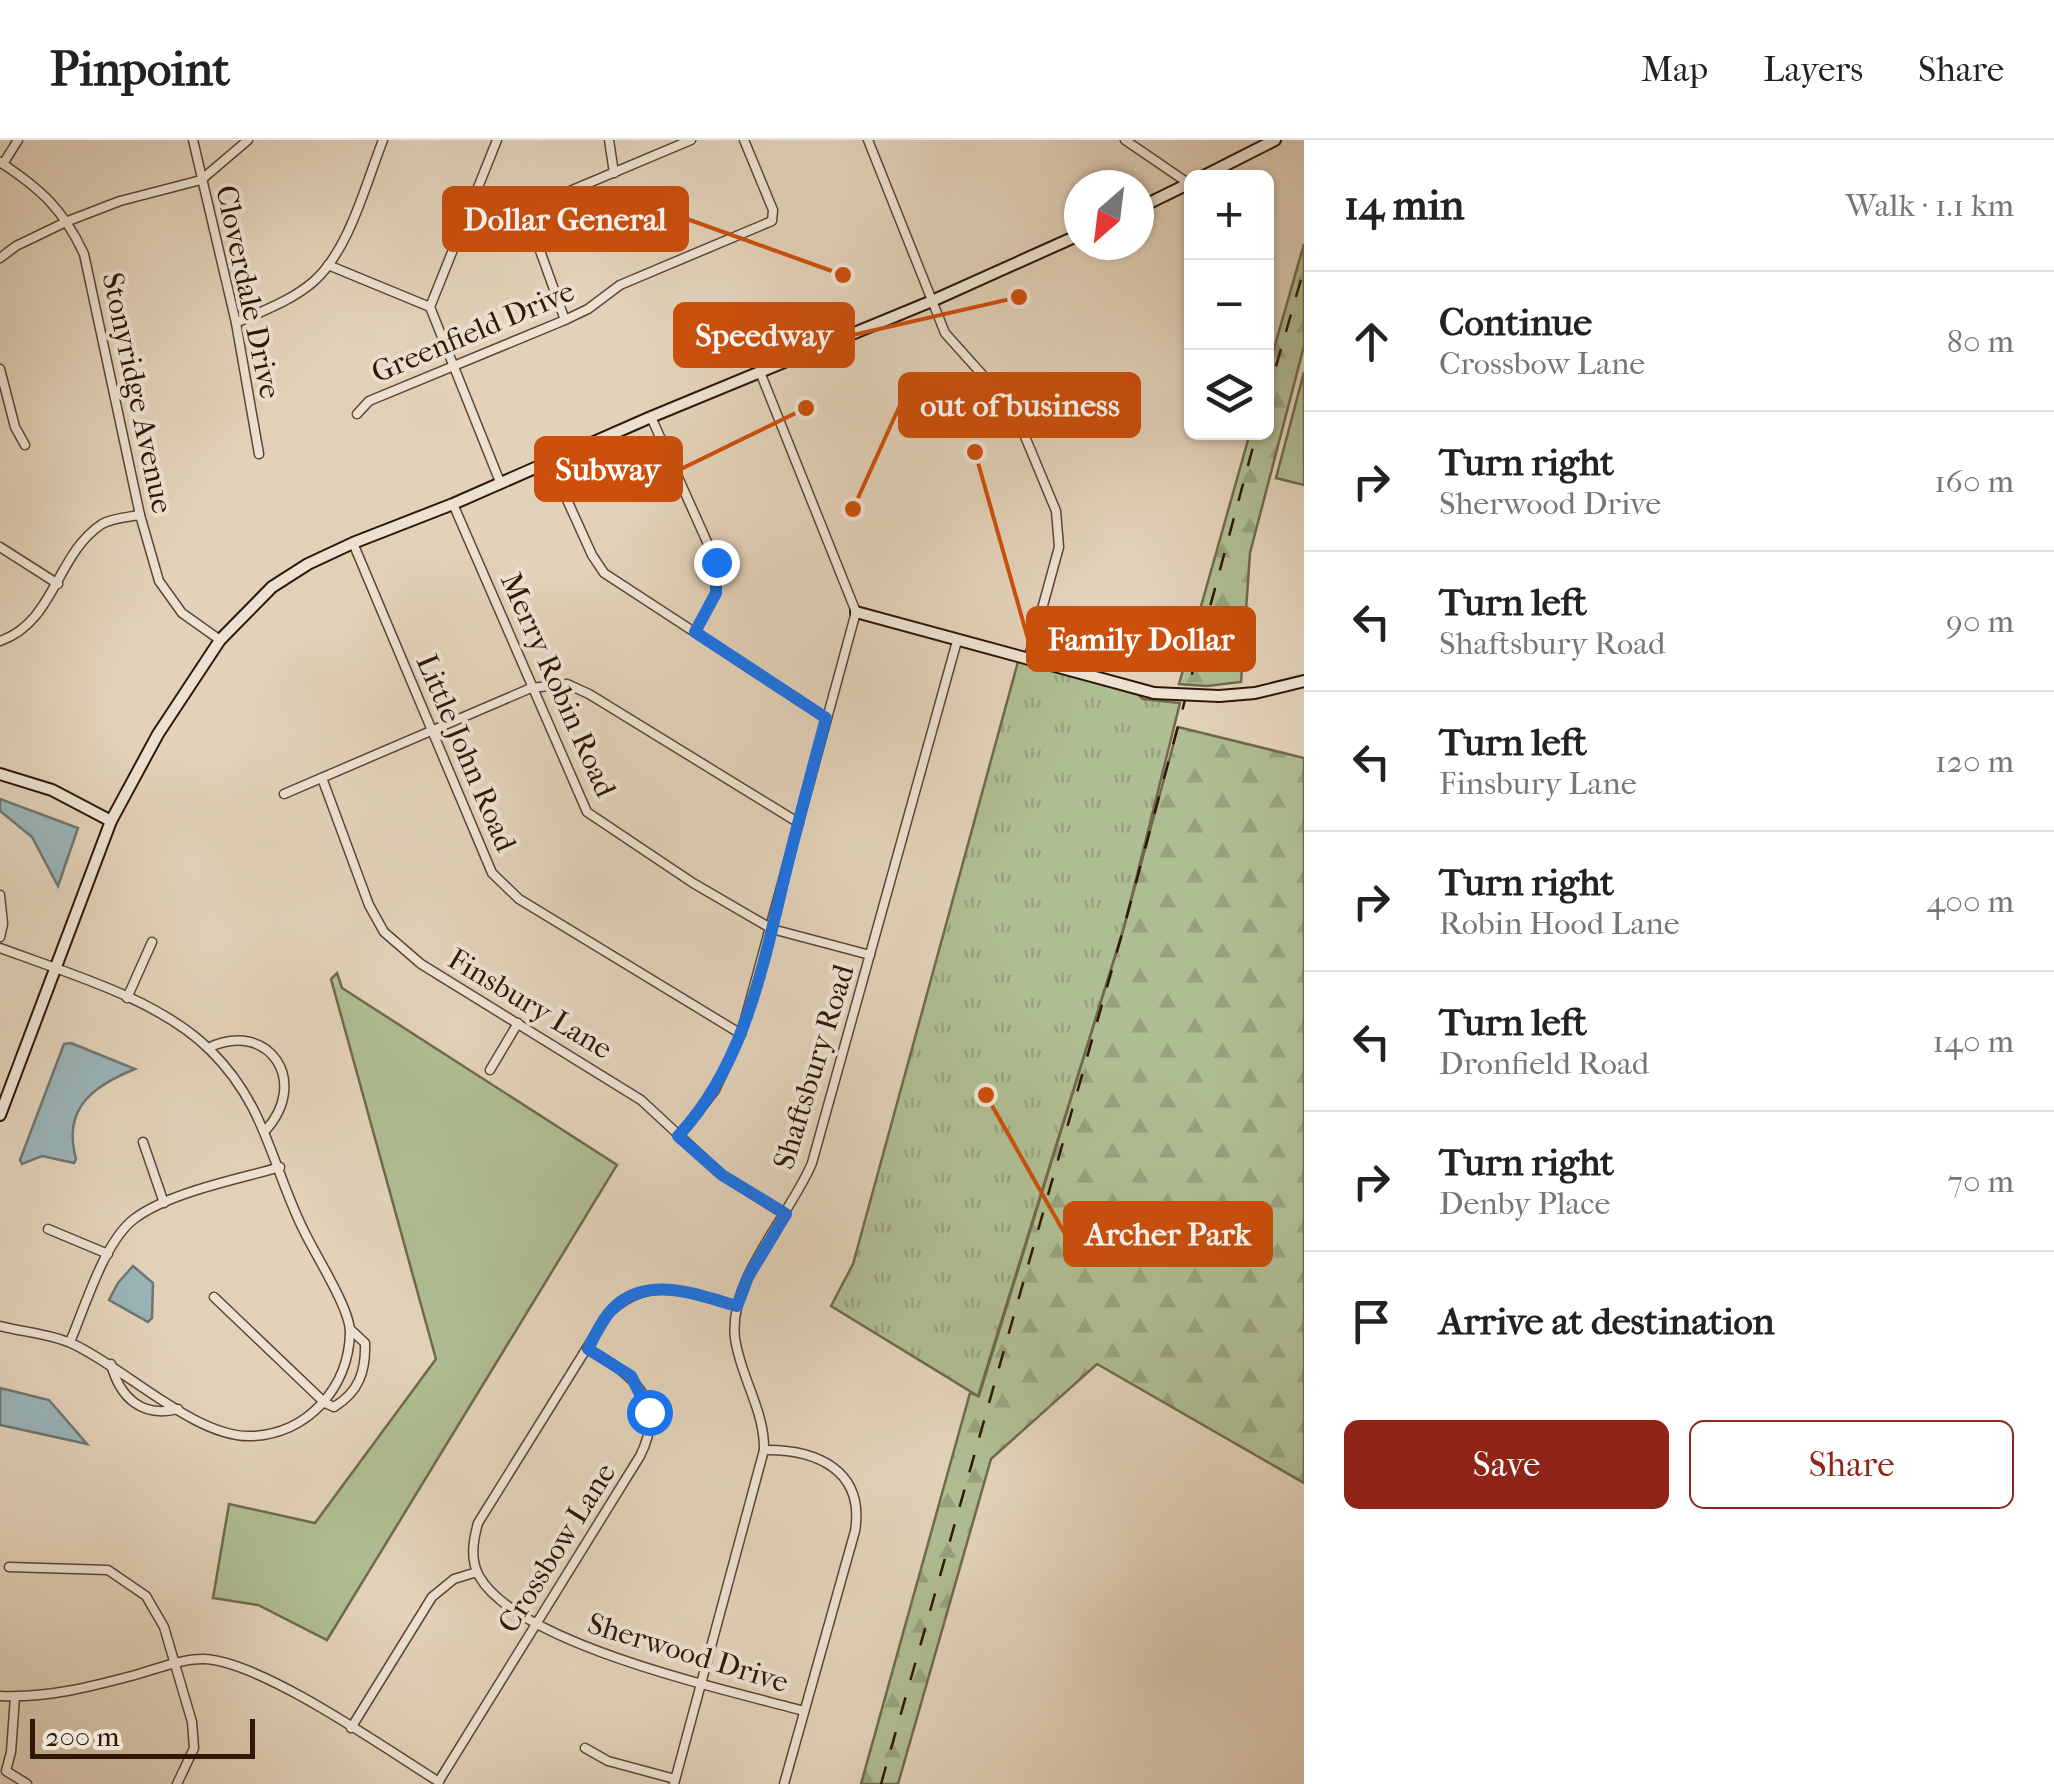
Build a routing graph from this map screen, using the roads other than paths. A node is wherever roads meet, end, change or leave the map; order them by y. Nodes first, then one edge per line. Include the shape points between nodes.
1 (18, 140) edge
2 (193, 140) edge
3 (248, 140) edge
4 (383, 140) edge
5 (496, 140) edge
6 (610, 140) edge
7 (691, 140) edge
8 (744, 140) edge
9 (868, 140) edge
10 (1125, 140) edge
11 (1276, 140) edge
12 (2, 163) edge
13 (1216, 170) edge
14 (614, 172) junction
15 (1184, 179) edge
16 (201, 180) junction
17 (1184, 186) edge
18 (477, 189) junction
19 (1154, 201) edge
20 (525, 209) junction
21 (68, 221) junction
22 (458, 238) junction
23 (1064, 242) edge
24 (0, 258) edge
25 (328, 266) junction
26 (932, 301) junction
27 (430, 307) junction
28 (565, 320) junction
29 (236, 323) junction
30 (452, 367) junction
31 (0, 369) edge
32 (760, 372) junction
33 (357, 414) dead end
34 (652, 417) junction
35 (25, 445) dead end
36 (259, 454) dead end
37 (549, 460) junction
38 (500, 482) junction
39 (453, 504) junction
40 (140, 515) junction
41 (352, 543) junction
42 (0, 547) edge
43 (58, 584) junction
44 (856, 612) junction
45 (695, 632) junction
46 (220, 640) junction
47 (0, 641) edge
48 (957, 641) junction
49 (1028, 660) junction
50 (1304, 682) edge
51 (531, 688) junction
52 (826, 718) junction
53 (432, 729) junction
54 (0, 774) edge
55 (322, 778) junction
56 (284, 794) dead end
57 (111, 821) junction
58 (798, 822) junction
59 (0, 895) edge
60 (772, 929) junction
61 (0, 937) edge
62 (152, 942) dead end
63 (0, 948) edge
64 (870, 955) junction
65 (55, 969) junction
66 (128, 998) junction
67 (518, 1022) junction
68 (741, 1034) junction
69 (208, 1048) junction
70 (490, 1070) dead end
71 (0, 1116) edge
72 (265, 1131) junction
73 (678, 1136) junction
74 (142, 1142) dead end
75 (280, 1167) junction
76 (164, 1202) junction
77 (786, 1214) junction
78 (48, 1229) dead end
79 (108, 1254) junction
80 (214, 1298) dead end
81 (737, 1306) junction
82 (0, 1326) edge
83 (350, 1329) junction
84 (70, 1342) junction
85 (588, 1349) junction
86 (111, 1364) junction
87 (325, 1403) junction
88 (178, 1409) junction
89 (764, 1450) junction
90 (9, 1567) dead end
91 (477, 1572) junction
92 (538, 1622) junction
93 (176, 1663) junction
94 (702, 1683) junction
95 (0, 1696) edge
96 (14, 1697) junction
97 (804, 1712) junction
98 (351, 1728) junction
99 (585, 1748) dead end
100 (675, 1782) edge
101 (441, 1783) edge
102 (27, 1784) edge
103 (177, 1784) edge
104 (784, 1784) edge

1 - 12 street
2 - 16 street, Cloverdale Drive
3 - 16 street
4 - 25 street
5 - 18 street
6 - 14 street
7 - 14 street
8 - 28 street, Greenfield Drive via 772,221 620,285
9 - 26 street
10 - 15 street
11 - 13 street
12 - 21 street, Stonyridge Avenue
14 - 20 street
16 - 21 street
16 - 29 street, Cloverdale Drive
17 - 19 street
18 - 20 street
18 - 22 street
20 - 22 street
20 - 28 street
21 - 24 street
21 - 40 street, Stonyridge Avenue via 84,254
22 - 27 street
23 - 26 street
25 - 27 street
25 - 29 street via 296,294
26 - 32 street
26 - 49 street via 946,333 1014,410 1056,510 1059,547
27 - 30 street
28 - 30 street, Greenfield Drive
29 - 36 street, Cloverdale Drive
30 - 33 street, Greenfield Drive via 369,402
30 - 38 street
31 - 35 street
32 - 34 street
32 - 44 street
34 - 37 street
34 - 45 street via 716,562 716,593
37 - 38 street
37 - 45 street via 604,573
38 - 39 street
39 - 41 street
39 - 51 street, Merry Robin Road
40 - 43 street via 104,522
40 - 46 street, Stonyridge Avenue via 159,581 182,613
41 - 46 street via 272,588
41 - 53 street, Little John Road
42 - 43 street
43 - 47 street via 38,616
44 - 48 street
44 - 52 street
45 - 52 street
46 - 57 street
48 - 49 street
48 - 64 street, Shaftsbury Road
49 - 50 street, bridge via 1154,693 1219,696
51 - 53 street
51 - 58 street via 567,684 589,694
51 - 60 street, Merry Robin Road via 587,812
52 - 58 street
53 - 55 street
53 - 68 street, Little John Road via 492,873 520,898
54 - 57 street via 52,790
55 - 56 street
55 - 67 street, Finsbury Lane via 384,932 421,964
57 - 65 street
58 - 60 street
59 - 61 street
60 - 64 street, Merry Robin Road
60 - 68 street
62 - 66 street
63 - 65 street
64 - 77 street, Shaftsbury Road via 812,1163
65 - 66 street
65 - 71 street
66 - 69 street
67 - 70 street
67 - 73 street, Finsbury Lane via 641,1100
68 - 73 street via 716,1090
69 - 72 street via 241,1087
69 - 72 street via 248,1039 284,1072 284,1105
72 - 75 street
73 - 77 street, Finsbury Lane via 722,1175
74 - 76 street
75 - 76 street
75 - 83 street
76 - 79 street via 132,1220
77 - 81 street, Shaftsbury Road
78 - 79 street
79 - 84 street
80 - 87 street
81 - 85 street via 677,1289 636,1292 608,1314
81 - 89 street, Shaftsbury Road via 737,1351
82 - 84 street
83 - 87 street
83 - 87 street via 364,1343 366,1365 346,1399 334,1407
84 - 86 street
85 - 91 street via 478,1523
85 - 92 street, Crossbow Lane via 637,1384 650,1431
86 - 88 street
86 - 88 street via 118,1387 141,1408
87 - 88 street via 274,1435 246,1437 216,1432
89 - 94 street, Shaftsbury Road
89 - 97 street via 820,1458 838,1471 855,1501 855,1531
90 - 93 street via 108,1570 129,1582 164,1627
91 - 92 street, Sherwood Drive via 496,1597
91 - 98 street via 454,1579 432,1598
92 - 94 street, Sherwood Drive via 584,1647
92 - 101 street, Crossbow Lane
93 - 96 street via 68,1693
93 - 98 street via 236,1664
93 - 103 street via 194,1748
94 - 97 street, Sherwood Drive
94 - 100 street, Shaftsbury Road
95 - 96 street
96 - 102 street via 6,1771
97 - 104 street
98 - 101 street
99 - 100 street

